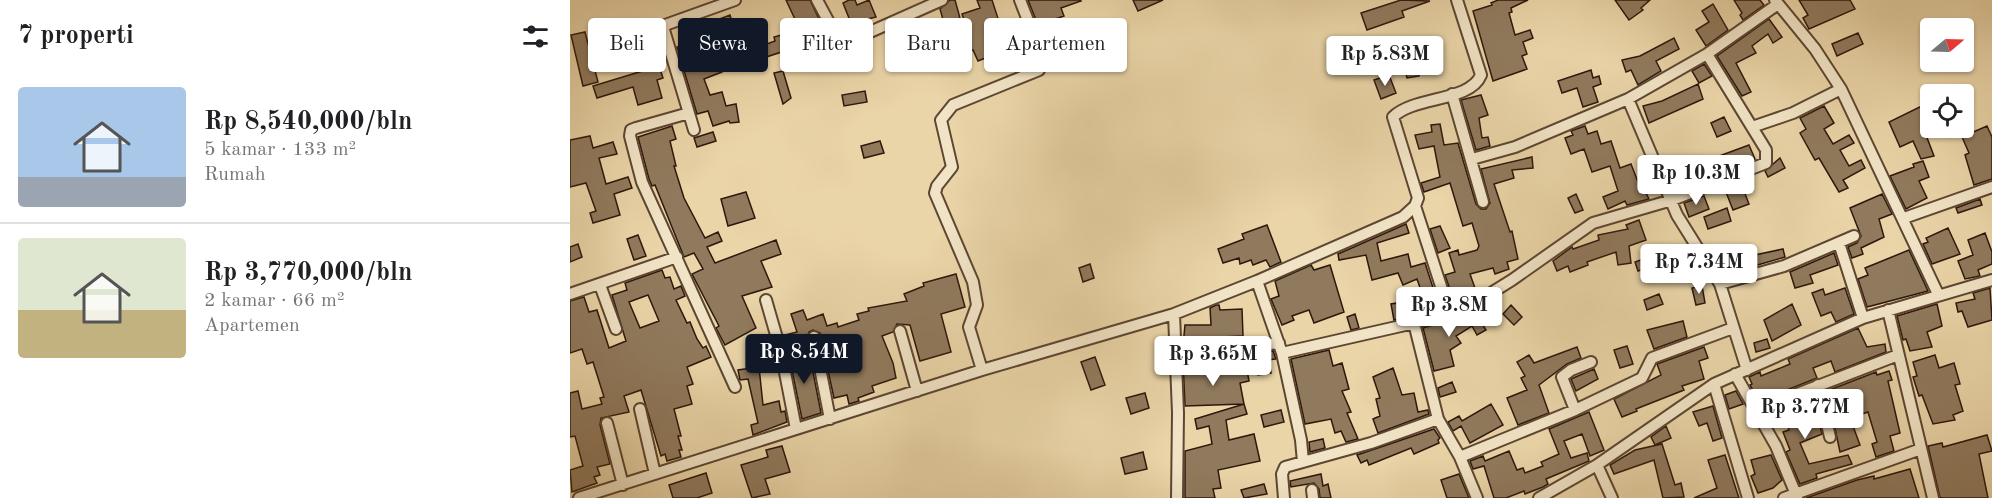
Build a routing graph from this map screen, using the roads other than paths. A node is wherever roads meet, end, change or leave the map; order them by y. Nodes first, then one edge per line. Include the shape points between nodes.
1 (735, 0) edge
2 (817, 0) edge
3 (942, 0) edge
4 (1020, 0) edge
5 (1457, 0) edge
6 (1777, 2) edge
7 (1707, 54) junction
8 (1841, 89) junction
9 (1452, 94) junction
10 (1628, 99) junction
11 (689, 113) junction
12 (1752, 127) junction
13 (694, 130) dead end
14 (1472, 159) junction
15 (1992, 187) edge
16 (1672, 200) junction
17 (1483, 202) dead end
18 (1415, 206) junction
19 (1904, 218) junction
20 (1854, 236) dead end
21 (1839, 243) junction
22 (677, 257) junction
23 (1992, 280) edge
24 (1257, 281) junction
25 (1720, 284) junction
26 (600, 285) junction
27 (570, 294) edge
28 (1938, 294) junction
29 (766, 300) dead end
30 (1888, 310) junction
31 (1173, 314) junction
32 (1450, 314) junction
33 (1863, 318) junction
34 (1414, 323) junction
35 (1733, 328) junction
36 (616, 329) dead end
37 (900, 331) dead end
38 (814, 337) dead end
39 (1280, 348) junction
40 (1174, 354) junction
41 (1898, 355) junction
42 (1591, 362) dead end
43 (982, 370) junction
44 (1747, 370) junction
45 (1735, 374) junction
46 (1714, 384) junction
47 (1818, 385) junction
48 (735, 387) dead end
49 (917, 391) junction
50 (640, 409) dead end
51 (1575, 410) junction
52 (1756, 410) junction
53 (830, 418) junction
54 (1438, 418) junction
55 (607, 423) dead end
56 (796, 429) junction
57 (1830, 437) dead end
58 (1921, 449) junction
59 (1460, 458) junction
60 (1303, 462) junction
61 (1597, 465) junction
62 (655, 474) junction
63 (623, 485) junction
64 (1796, 495) edge
65 (579, 498) edge
66 (1177, 498) edge
67 (1284, 498) edge
68 (1477, 498) edge
69 (1539, 498) edge
70 (1612, 498) edge
71 (1748, 498) edge
72 (1784, 498) edge
73 (1933, 498) edge

1 - 11 street via 665,25
2 - 3 street via 843,44
4 - 43 street via 1041,54 1040,70 953,105 941,120 952,167 935,193 975,291 977,305 969,327
5 - 9 street via 1481,75 1471,87
6 - 7 street
6 - 8 street
7 - 10 street
7 - 12 street
8 - 12 street
8 - 19 street
9 - 14 street
9 - 18 street via 1416,104 1393,117 1417,192
10 - 14 street via 1515,147
10 - 16 street
11 - 13 street
11 - 22 street via 630,132 642,182
12 - 16 street via 1766,150 1766,163
14 - 17 street
15 - 19 street
16 - 25 street via 1690,240
16 - 32 street via 1581,229 1485,298
18 - 24 street via 1403,217
18 - 32 street
19 - 28 street
20 - 21 street
21 - 25 street via 1784,266
21 - 33 street
22 - 26 street
22 - 48 street
23 - 28 street
24 - 31 street
24 - 39 street
25 - 35 street
26 - 27 street
26 - 36 street
28 - 30 street
29 - 56 street
30 - 33 street
30 - 41 street
31 - 40 street
31 - 43 street
32 - 34 street
33 - 44 street
34 - 39 street
34 - 54 street
35 - 44 street
35 - 51 street via 1652,358 1642,378
37 - 49 street
38 - 53 street
39 - 40 street
39 - 60 street
40 - 66 street
41 - 47 street
41 - 58 street
42 - 51 street via 1562,377
43 - 49 street
44 - 45 street
45 - 46 street
45 - 52 street
46 - 61 street
46 - 71 street
47 - 52 street
47 - 57 street
49 - 53 street
50 - 62 street
51 - 59 street
52 - 64 street
53 - 56 street
54 - 59 street
54 - 60 street via 1371,443
55 - 63 street
56 - 62 street
58 - 64 street
58 - 73 street
59 - 68 street
60 - 67 street via 1283,469
61 - 69 street
61 - 70 street
62 - 63 street
63 - 65 street
64 - 72 street

